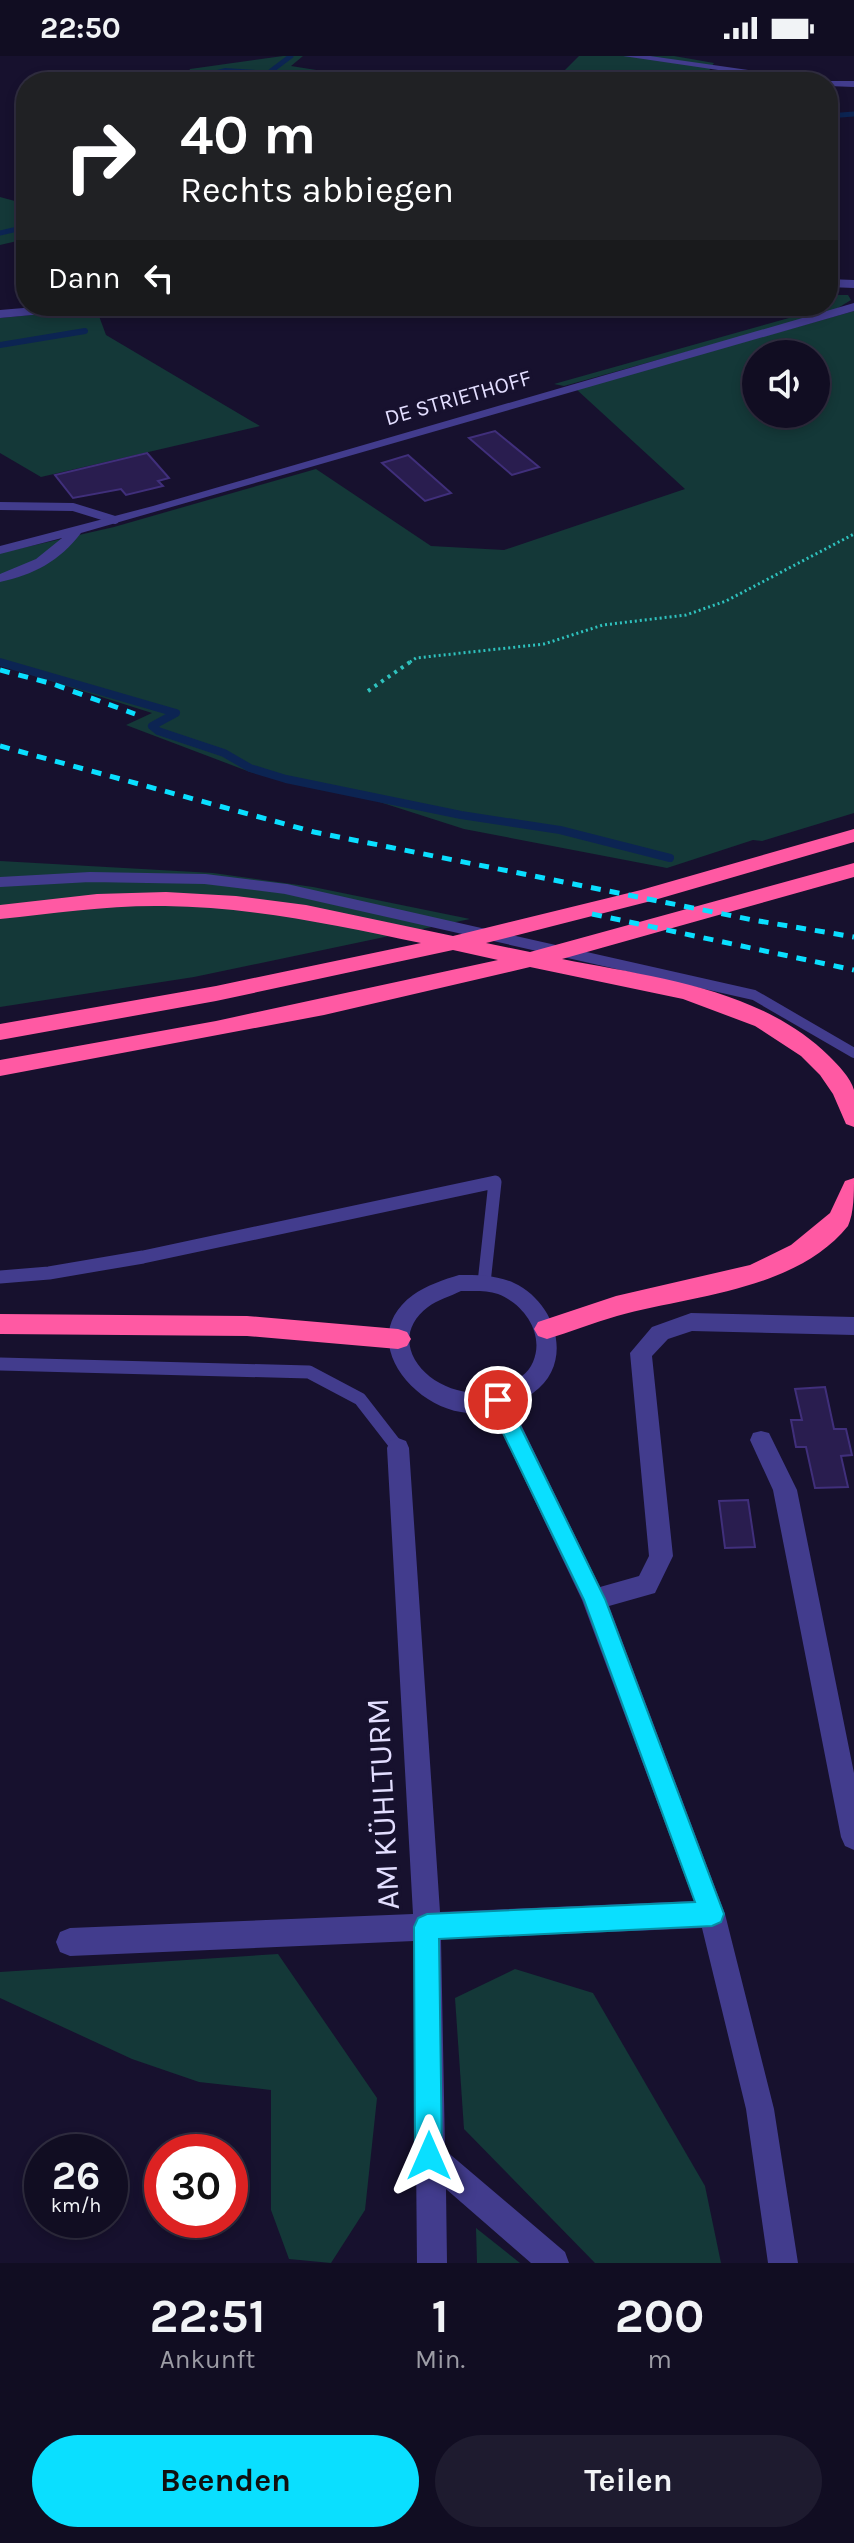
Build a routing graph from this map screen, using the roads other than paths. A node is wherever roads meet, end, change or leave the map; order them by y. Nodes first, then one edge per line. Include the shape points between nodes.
1 (628, 56) edge
2 (747, 72) edge
3 (823, 316) edge
4 (0, 506) edge
5 (115, 520) junction
6 (74, 533) junction
7 (0, 550) edge
8 (0, 578) edge
9 (854, 835) edge
10 (854, 870) edge
11 (0, 882) edge
12 (0, 912) edge
13 (0, 1032) edge
14 (854, 1053) edge
15 (0, 1068) edge
16 (854, 1118) edge
17 (854, 1187) edge
18 (0, 1277) edge
19 (484, 1283) junction
20 (0, 1324) edge
21 (854, 1326) edge
22 (547, 1329) junction
23 (398, 1339) junction
24 (0, 1364) edge
25 (498, 1400) junction
26 (761, 1440) dead end
27 (398, 1448) joint
28 (594, 1599) junction
29 (854, 1837) edge
30 (712, 1914) junction
31 (427, 1927) junction
32 (70, 1942) dead end
33 (429, 2156) junction
34 (432, 2263) edge
35 (554, 2263) edge
36 (783, 2263) edge

1 - 2 street
3 - 5 street, DE STRIETHOFF
4 - 5 lane via 73,507
5 - 6 street, DE STRIETHOFF
6 - 7 street, DE STRIETHOFF
6 - 8 street, DE STRIETHOFF via 39,563
9 - 13 highway via 632,901 397,958
10 - 15 highway via 677,923 458,979
11 - 14 lane via 205,879 286,889 754,995
12 - 16 highway via 97,901 236,903 306,912 685,992 742,1009 787,1033 824,1065 849,1099
17 - 22 highway via 839,1219 800,1252 756,1274 616,1306
18 - 19 lane via 143,1257 495,1182
19 - 22 street via 524,1298
19 - 23 street via 436,1289 403,1319
20 - 23 highway via 247,1326
21 - 28 street via 691,1322 660,1333 641,1353 661,1556 647,1585
22 - 25 street via 549,1347 533,1380
23 - 25 street via 400,1358 427,1391 449,1400
24 - 27 lane via 309,1372 360,1399
25 - 28 street
26 - 29 street via 785,1490
27 - 31 street, AM KÜHLTURM
28 - 30 street
30 - 31 street
30 - 36 street via 760,2109
31 - 32 street
31 - 33 street, AM KÜHLTURM
33 - 34 street, AM KÜHLTURM
33 - 35 street

